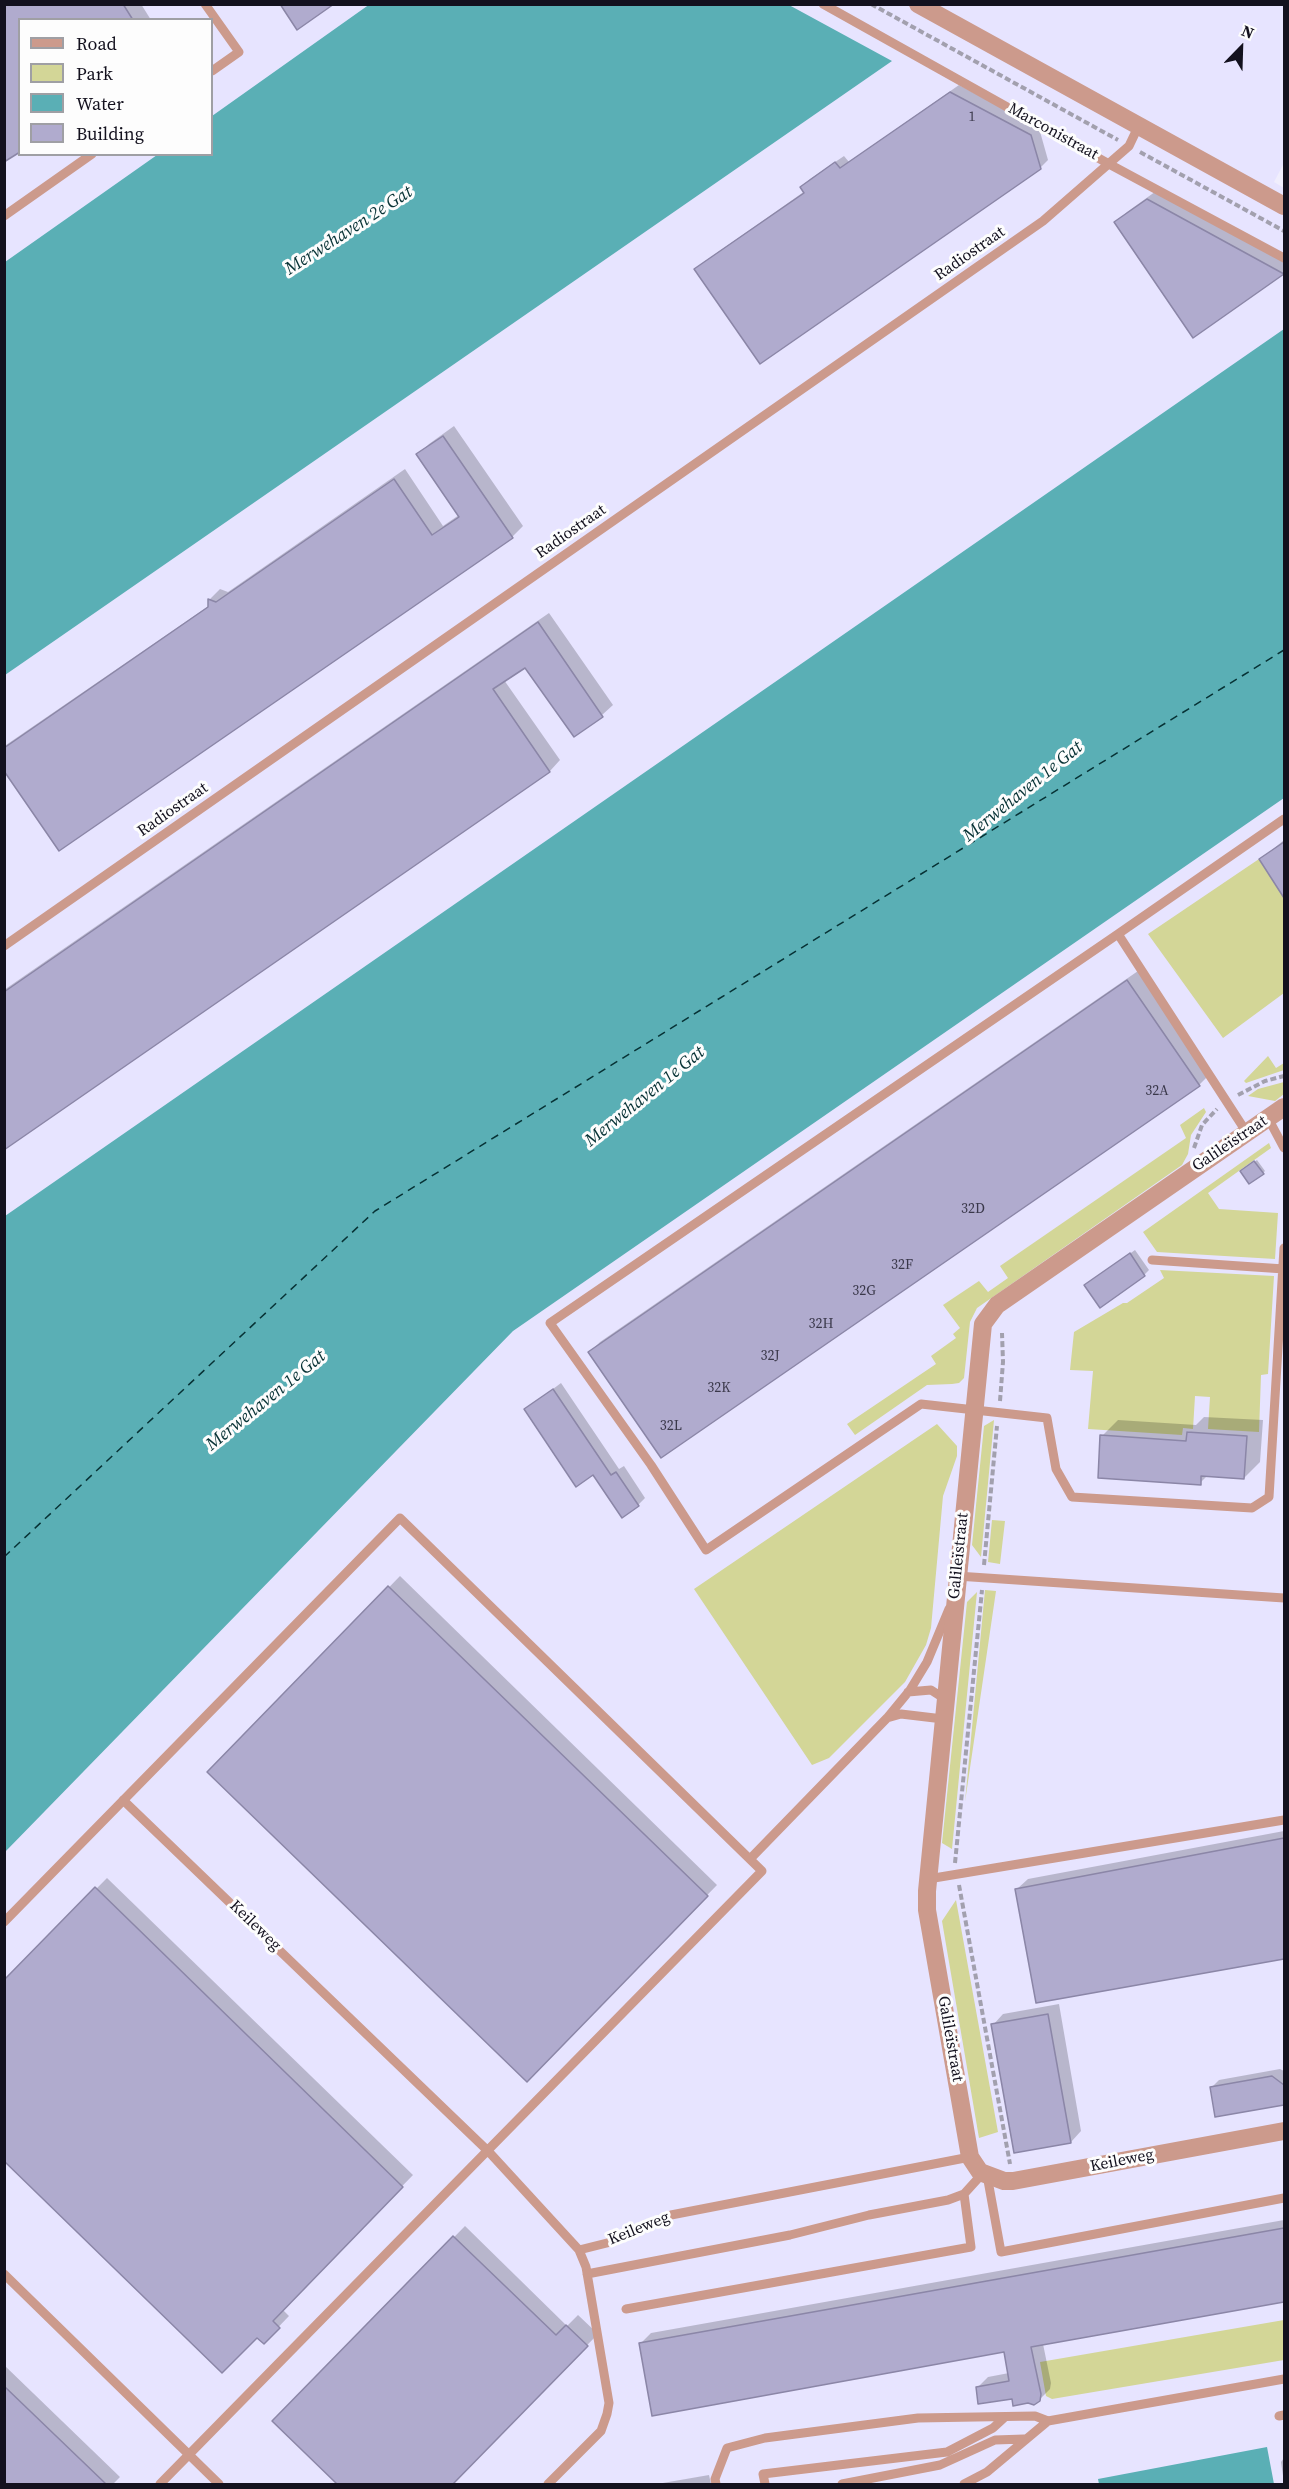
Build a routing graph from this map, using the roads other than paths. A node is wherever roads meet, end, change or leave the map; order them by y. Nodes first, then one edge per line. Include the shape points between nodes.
1 (205, 4) edge
2 (823, 4) edge
3 (918, 4) edge
4 (213, 70) edge
5 (1139, 125) junction
6 (89, 156) edge
7 (1109, 164) junction
8 (1284, 206) edge
9 (4, 216) edge
10 (1284, 258) edge
11 (1284, 819) edge
12 (1118, 934) junction
13 (4, 946) edge
14 (1284, 1107) edge
15 (1268, 1118) junction
16 (1247, 1133) junction
17 (1284, 1148) edge
18 (1284, 1248) edge
19 (1152, 1260) dead end
20 (1284, 1269) edge
21 (974, 1409) junction
22 (957, 1576) junction
23 (955, 1596) junction
24 (1284, 1598) edge
25 (908, 1692) junction
26 (945, 1698) junction
27 (887, 1718) junction
28 (943, 1719) junction
29 (123, 1800) junction
30 (1284, 1820) edge
31 (750, 1859) junction
32 (928, 1878) junction
33 (4, 1922) edge
34 (1284, 2131) edge
35 (489, 2152) junction
36 (970, 2157) junction
37 (985, 2174) junction
38 (964, 2194) junction
39 (1284, 2198) edge
40 (579, 2250) junction
41 (4, 2274) edge
42 (587, 2274) junction
43 (626, 2309) dead end
44 (1284, 2379) edge
45 (1005, 2417) junction
46 (1048, 2421) junction
47 (1024, 2439) junction
48 (188, 2455) junction
49 (160, 2484) edge
50 (219, 2484) edge
51 (548, 2484) edge
52 (716, 2484) edge
53 (765, 2484) edge
54 (842, 2484) edge
55 (964, 2484) edge

1 - 4 lane via 239,52
2 - 7 lane, Marconistraat
3 - 5 street
5 - 7 lane, Radiostraat via 1129,146
5 - 8 street
6 - 9 lane
7 - 10 lane, Marconistraat
7 - 13 lane, Radiostraat via 1042,222
11 - 12 lane
12 - 16 lane
12 - 21 lane via 550,1323 651,1464 706,1550 921,1404
14 - 15 street, Galileïstraat
15 - 16 street, Galileïstraat
15 - 17 lane
16 - 21 street, Galileïstraat via 992,1310 983,1324
18 - 20 lane
19 - 20 lane
20 - 21 lane via 1269,1497 1252,1508 1071,1497 1056,1469 1047,1418
21 - 22 street, Galileïstraat
22 - 23 street, Galileïstraat
22 - 24 lane
23 - 25 lane via 927,1662
23 - 26 street, Galileïstraat
25 - 26 lane via 931,1690
25 - 27 lane
26 - 28 street, Galileïstraat
27 - 28 lane via 901,1714
27 - 31 lane
28 - 32 street, Galileïstraat
29 - 31 lane via 400,1518
29 - 33 lane
29 - 35 lane, Keileweg
30 - 32 lane
31 - 35 lane via 762,1871
32 - 36 street, Galileïstraat via 927,1910
34 - 37 street, Keileweg via 1013,2181
35 - 40 lane, Keileweg
35 - 48 lane
36 - 37 street
36 - 40 lane, Keileweg via 671,2215 615,2241
37 - 38 lane
37 - 39 lane via 1001,2252
38 - 42 lane via 790,2235
38 - 43 lane via 971,2247
40 - 42 lane
41 - 48 lane
42 - 51 lane via 608,2414 601,2431
44 - 46 lane
45 - 46 lane via 1035,2416
45 - 52 lane via 918,2418 765,2438 727,2448 714,2479
45 - 53 lane via 993,2428 947,2452 763,2474
46 - 47 lane
47 - 54 lane via 995,2440 940,2465
47 - 55 lane via 987,2472
48 - 49 lane
48 - 50 lane

